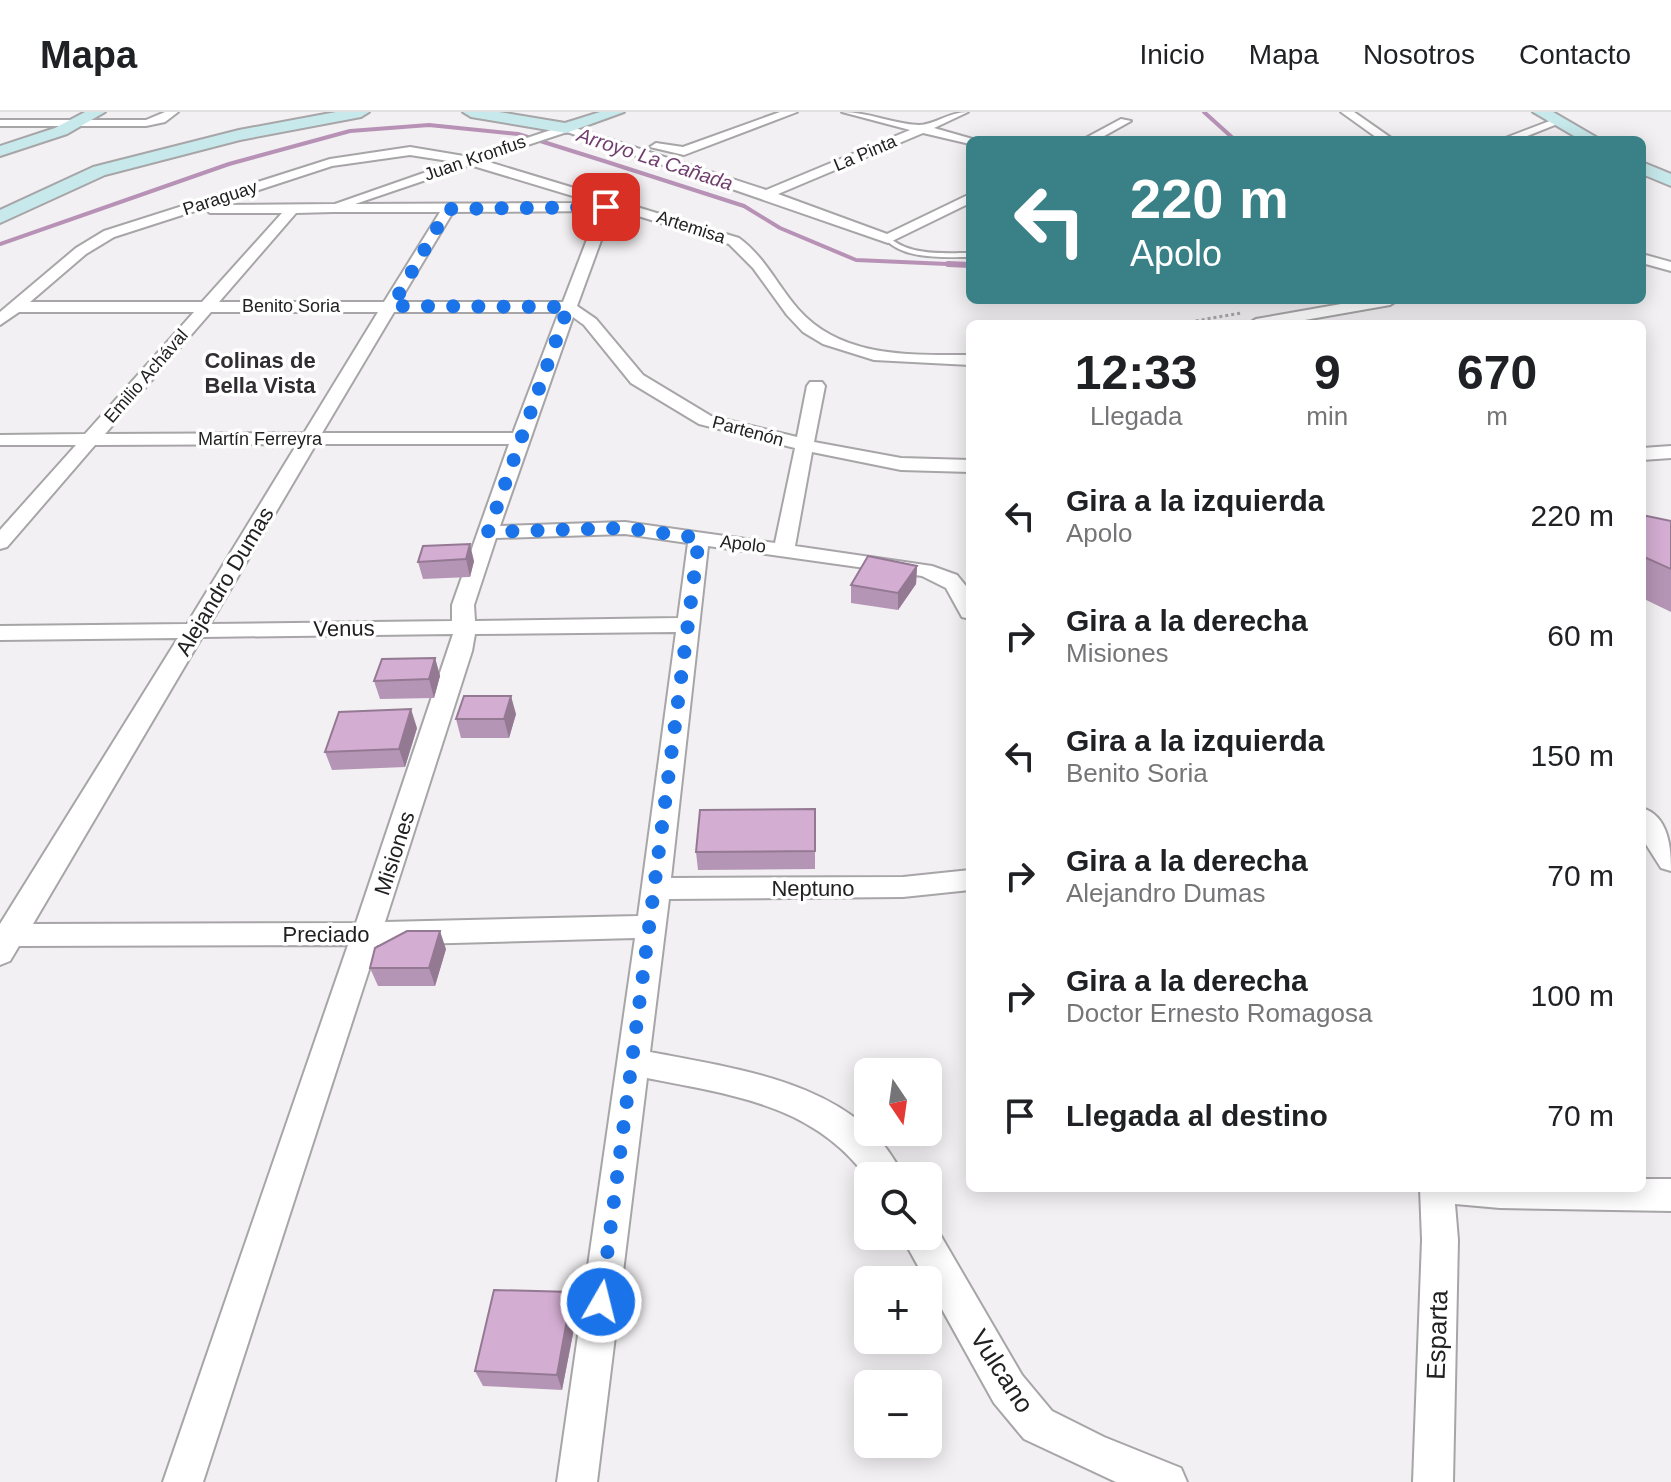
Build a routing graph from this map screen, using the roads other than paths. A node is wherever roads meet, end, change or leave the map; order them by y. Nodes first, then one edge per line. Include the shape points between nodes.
1 (97, 112) edge
2 (172, 112) edge
3 (361, 112) edge
4 (471, 112) edge
5 (616, 112) edge
6 (791, 112) edge
7 (848, 112) edge
8 (962, 112) edge
9 (1347, 112) edge
10 (1541, 112) edge
11 (1125, 121) dead end
12 (1559, 121) junction
13 (0, 123) edge
14 (80, 123) junction
15 (566, 128) junction
16 (921, 129) junction
17 (594, 134) junction
18 (1096, 136) edge
19 (1382, 136) edge
20 (1517, 136) edge
21 (1586, 136) edge
22 (966, 139) edge
23 (0, 151) edge
24 (468, 160) junction
25 (1646, 169) edge
26 (1671, 181) edge
27 (768, 194) junction
28 (966, 203) edge
29 (625, 206) junction
30 (190, 207) junction
31 (292, 209) junction
32 (336, 209) junction
33 (448, 209) junction
34 (0, 217) edge
35 (600, 224) dead end
36 (888, 239) junction
37 (966, 255) edge
38 (1646, 259) edge
39 (1671, 267) edge
40 (1368, 304) edge
41 (392, 306) junction
42 (15, 307) junction
43 (206, 307) junction
44 (568, 307) junction
45 (0, 320) edge
46 (1278, 320) edge
47 (966, 360) edge
48 (816, 386) dead end
49 (520, 438) junction
50 (310, 439) junction
51 (0, 440) edge
52 (90, 440) junction
53 (806, 446) junction
54 (1671, 452) edge
55 (1646, 454) edge
56 (966, 466) edge
57 (488, 532) junction
58 (699, 538) junction
59 (0, 543) edge
60 (784, 549) junction
61 (966, 604) edge
62 (688, 625) junction
63 (463, 626) junction
64 (194, 631) junction
65 (0, 633) edge
66 (1646, 823) edge
67 (1671, 861) edge
68 (966, 880) edge
69 (656, 889) junction
70 (651, 927) junction
71 (367, 934) junction
72 (4, 941) edge
73 (633, 1062) junction
74 (875, 1162) edge
75 (1437, 1192) edge
76 (1500, 1192) edge
77 (1671, 1195) edge
78 (929, 1250) edge
79 (183, 1482) edge
80 (577, 1482) edge
81 (1167, 1482) edge
82 (1433, 1482) edge

1 - 14 main road
2 - 14 street via 146,123
3 - 34 main road via 239,135 99,171
4 - 15 main road
5 - 15 main road, Juan Kronfus
6 - 17 street via 681,152
7 - 16 street
8 - 16 street, La Pinta
9 - 19 street
10 - 12 main road
11 - 18 street
12 - 20 street
12 - 21 main road
13 - 14 street
14 - 23 main road
15 - 17 street
15 - 24 street, Juan Kronfus
16 - 22 street
16 - 27 street, La Pinta
17 - 27 street
24 - 29 street, Artemisa
24 - 30 street, Paraguay via 424,151 356,157
24 - 32 street, Juan Kronfus
25 - 26 main road
27 - 36 street
28 - 36 street
29 - 33 street
29 - 47 street, Artemisa via 734,241 751,253 798,320 840,345 895,359
30 - 31 street
30 - 42 street, Paraguay via 94,241
31 - 32 street
31 - 43 street, Emilio Achával
32 - 33 street
33 - 41 street, Alejandro Dumas
35 - 44 street, Misiones
36 - 37 lane via 907,250
38 - 39 street
40 - 46 street
41 - 43 street, Benito Soria
41 - 44 street, Benito Soria
41 - 50 street, Alejandro Dumas
42 - 43 street, Benito Soria
42 - 45 street, Paraguay
43 - 52 street, Emilio Achával
44 - 49 street, Misiones
44 - 53 street, Partenón via 590,322 637,379 687,411 725,427
48 - 53 street
49 - 50 street, Martín Ferreyra
49 - 57 street, Misiones
50 - 52 street, Martín Ferreyra
50 - 64 street, Alejandro Dumas
51 - 52 street, Martín Ferreyra
52 - 59 street, Emilio Achával
53 - 56 street, Partenón via 901,464
53 - 60 street
54 - 55 street
57 - 58 street, Apolo via 625,528
57 - 63 street, Misiones via 463,605
58 - 60 street, Apolo
58 - 62 street
60 - 61 street, Apolo via 925,570 956,583
62 - 63 street, Venus
62 - 69 street
63 - 64 street, Venus
63 - 71 street, Misiones via 461,651
64 - 65 street, Venus
64 - 72 street, Alejandro Dumas
66 - 67 street
68 - 69 street, Neptuno via 903,887
69 - 70 street
70 - 71 street, Preciado
70 - 73 street
71 - 72 street, Preciado
71 - 79 street, Misiones
73 - 74 street via 763,1090 818,1110 852,1134
73 - 80 street
75 - 82 street, Esparta
76 - 77 street
78 - 81 street, Vulcano via 1008,1389 1038,1425

